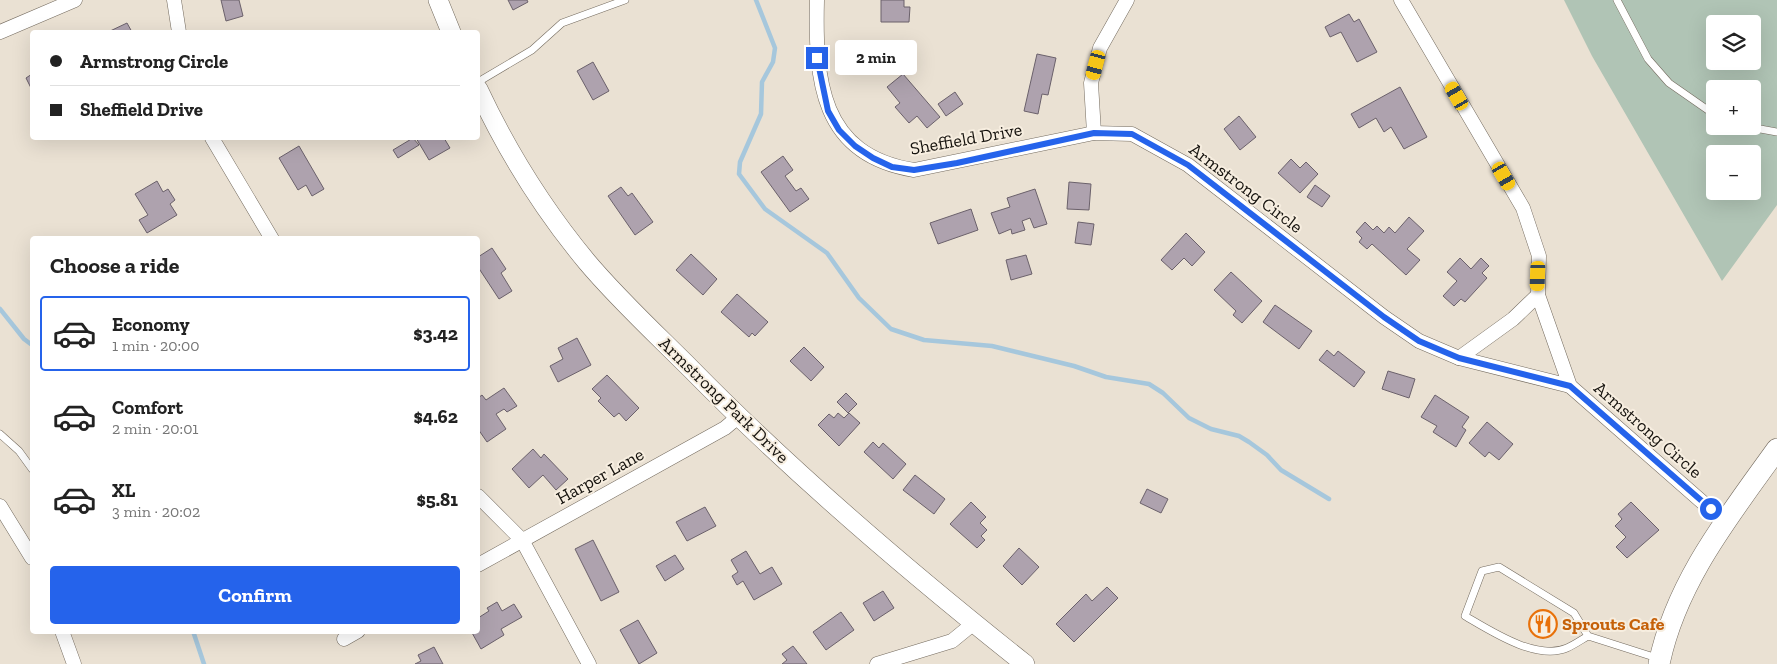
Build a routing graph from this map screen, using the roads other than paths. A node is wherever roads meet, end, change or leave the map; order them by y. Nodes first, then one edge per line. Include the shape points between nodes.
1 (75, 0) edge
2 (174, 0) edge
3 (438, 0) edge
4 (625, 0) edge
5 (818, 0) edge
6 (1127, 0) edge
7 (1401, 0) edge
8 (1617, 0) edge
9 (0, 22) edge
10 (14, 26) junction
11 (179, 30) edge
12 (450, 30) edge
13 (0, 32) edge
14 (480, 81) edge
15 (480, 93) edge
16 (1706, 109) edge
17 (1761, 129) edge
18 (1777, 132) edge
19 (1094, 133) junction
20 (213, 140) edge
21 (270, 236) edge
22 (1538, 295) junction
23 (1459, 358) junction
24 (1570, 386) junction
25 (738, 417) junction
26 (0, 434) edge
27 (1777, 449) edge
28 (30, 466) edge
29 (480, 498) edge
30 (0, 506) edge
31 (1725, 522) junction
32 (522, 540) junction
33 (30, 555) edge
34 (480, 564) edge
35 (974, 623) junction
36 (63, 634) edge
37 (353, 634) edge
38 (1588, 636) junction
39 (344, 639) dead end
40 (1660, 662) edge
41 (74, 664) edge
42 (589, 664) edge
43 (877, 664) edge
44 (1025, 664) edge

1 - 10 street
2 - 11 street
3 - 12 main road
4 - 14 lane via 562,23 532,50
5 - 19 street, Sheffield Drive via 818,69 828,111 839,130 873,158 892,167 914,170
6 - 19 street via 1100,48 1091,83
7 - 22 street, Armstrong Circle via 1523,208 1539,256
8 - 16 lane via 1648,59 1669,83
9 - 10 street
10 - 13 street
15 - 25 main road, Armstrong Park Drive via 528,182 587,262
17 - 18 lane
19 - 23 street, Armstrong Circle via 1132,134 1188,165 1384,317 1419,341
20 - 21 street
22 - 23 street via 1513,319
22 - 24 street, Armstrong Circle
23 - 24 street, Armstrong Circle
24 - 31 street, Armstrong Circle
25 - 32 street, Harper Lane via 725,428
25 - 35 main road, Armstrong Park Drive
26 - 28 lane
27 - 31 main road
29 - 32 street
30 - 33 street
31 - 40 main road via 1698,563 1682,596
32 - 34 street, Harper Lane
32 - 42 street
35 - 43 street via 952,641
35 - 44 main road, Armstrong Park Drive
36 - 41 street
37 - 39 street
38 - 38 lane via 1574,613 1498,567 1482,571 1465,616 1510,641 1545,651 1566,649
38 - 40 lane

